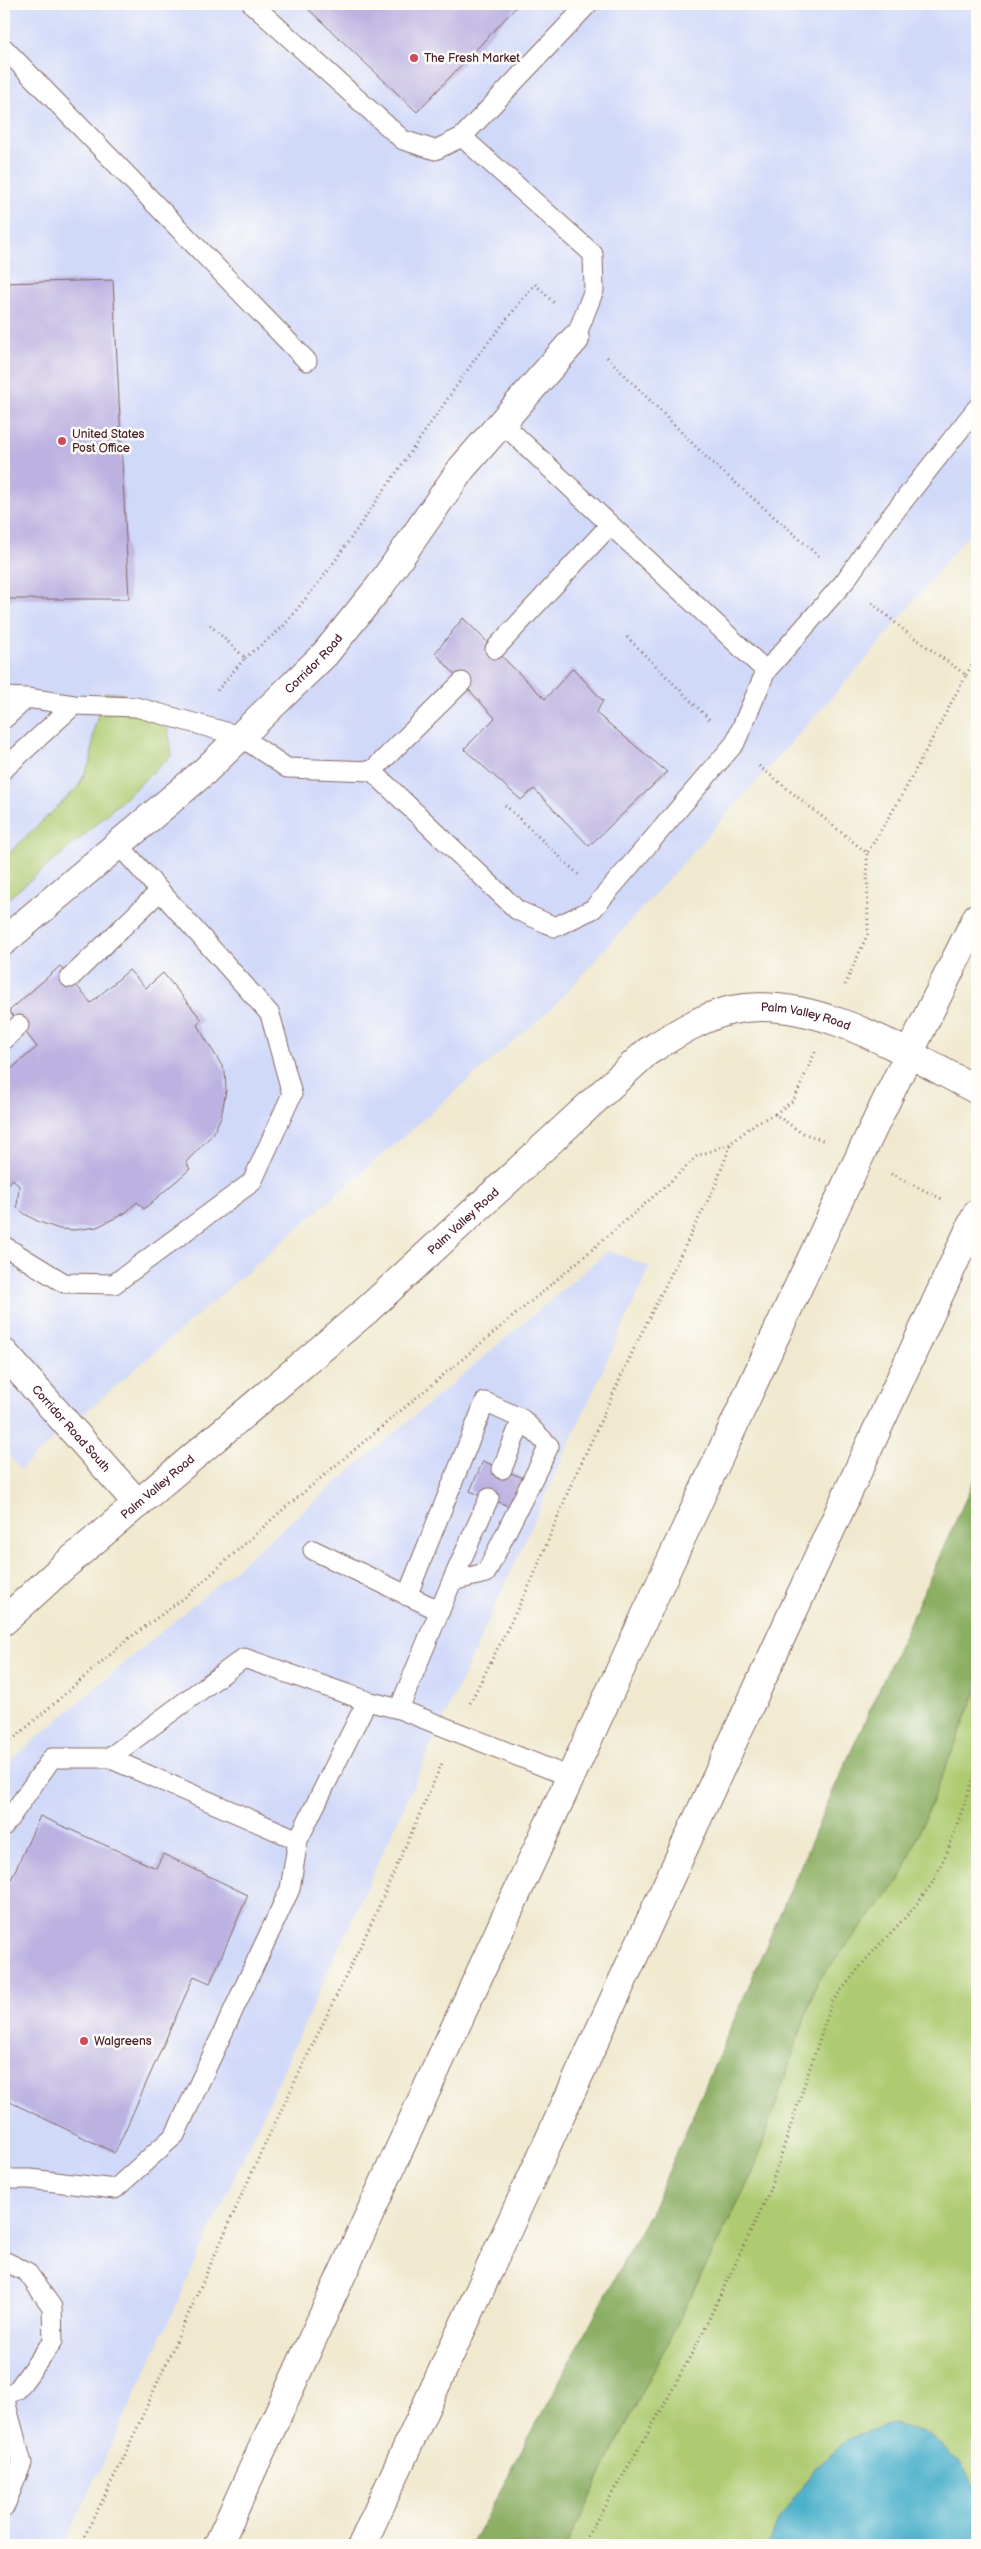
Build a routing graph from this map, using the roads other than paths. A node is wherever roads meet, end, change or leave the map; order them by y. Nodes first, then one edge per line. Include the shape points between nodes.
1 (252, 4) edge
2 (588, 4) edge
3 (4, 48) edge
4 (462, 137) junction
5 (575, 339) joint
6 (307, 362) dead end
7 (977, 408) edge
8 (502, 423) junction
9 (610, 525) junction
10 (495, 649) dead end
11 (766, 672) junction
12 (462, 682) dead end
13 (4, 697) edge
14 (27, 698) junction
15 (74, 705) junction
16 (4, 719) edge
17 (240, 736) junction
18 (4, 769) edge
19 (372, 771) junction
20 (118, 844) junction
21 (160, 891) junction
22 (977, 917) edge
23 (4, 941) edge
24 (70, 978) dead end
25 (19, 1025) dead end
26 (4, 1040) edge
27 (907, 1055) junction
28 (977, 1090) edge
29 (977, 1212) edge
30 (4, 1246) edge
31 (4, 1353) edge
32 (522, 1419) junction
33 (502, 1469) dead end
34 (489, 1498) dead end
35 (138, 1504) junction
36 (313, 1550) dead end
37 (452, 1581) junction
38 (407, 1596) junction
39 (440, 1611) junction
40 (4, 1621) edge
41 (367, 1701) junction
42 (399, 1709) junction
43 (108, 1758) junction
44 (570, 1777) junction
45 (4, 1826) edge
46 (298, 1840) junction
47 (4, 2179) edge
48 (4, 2261) edge
49 (4, 2397) edge
50 (4, 2508) edge
51 (218, 2545) edge
52 (362, 2545) edge

1 - 4 lane via 403,140 435,150
2 - 4 lane
3 - 6 lane
4 - 5 lane via 594,254 594,290
5 - 8 main road, Corridor Road
7 - 11 lane via 881,529 846,580
8 - 9 lane
8 - 17 main road, Corridor Road via 462,468 380,586 331,646
9 - 10 lane
9 - 11 lane
11 - 19 lane via 735,743 593,909 555,927 517,910
12 - 19 lane
13 - 14 lane
14 - 15 lane
14 - 16 lane
15 - 17 lane via 136,707
15 - 18 lane
17 - 19 lane via 287,768
17 - 20 main road, Corridor Road via 205,771
20 - 21 lane
20 - 23 main road, Corridor Road
21 - 24 lane
21 - 30 lane via 270,1014 292,1094 252,1182 114,1284 64,1283
22 - 27 main road
25 - 26 lane
27 - 28 main road, Palm Valley Road
27 - 35 main road, Palm Valley Road via 847,1025 810,1012 771,1008 733,1010 694,1023 647,1052 366,1310
27 - 44 main road
29 - 52 main road
31 - 35 main road, Corridor Road South
32 - 33 lane
32 - 37 lane via 548,1446 486,1573
32 - 38 lane via 485,1402
34 - 37 lane
35 - 40 main road, Palm Valley Road
36 - 38 lane
37 - 39 lane
38 - 39 lane
39 - 42 lane
41 - 42 lane
41 - 43 lane via 244,1658
41 - 46 lane
42 - 44 lane
43 - 45 lane via 52,1758
43 - 46 lane
44 - 51 main road
46 - 47 lane via 290,1889 175,2135 115,2189
48 - 49 lane via 27,2272 52,2307 53,2341 18,2389
49 - 50 lane via 22,2463

